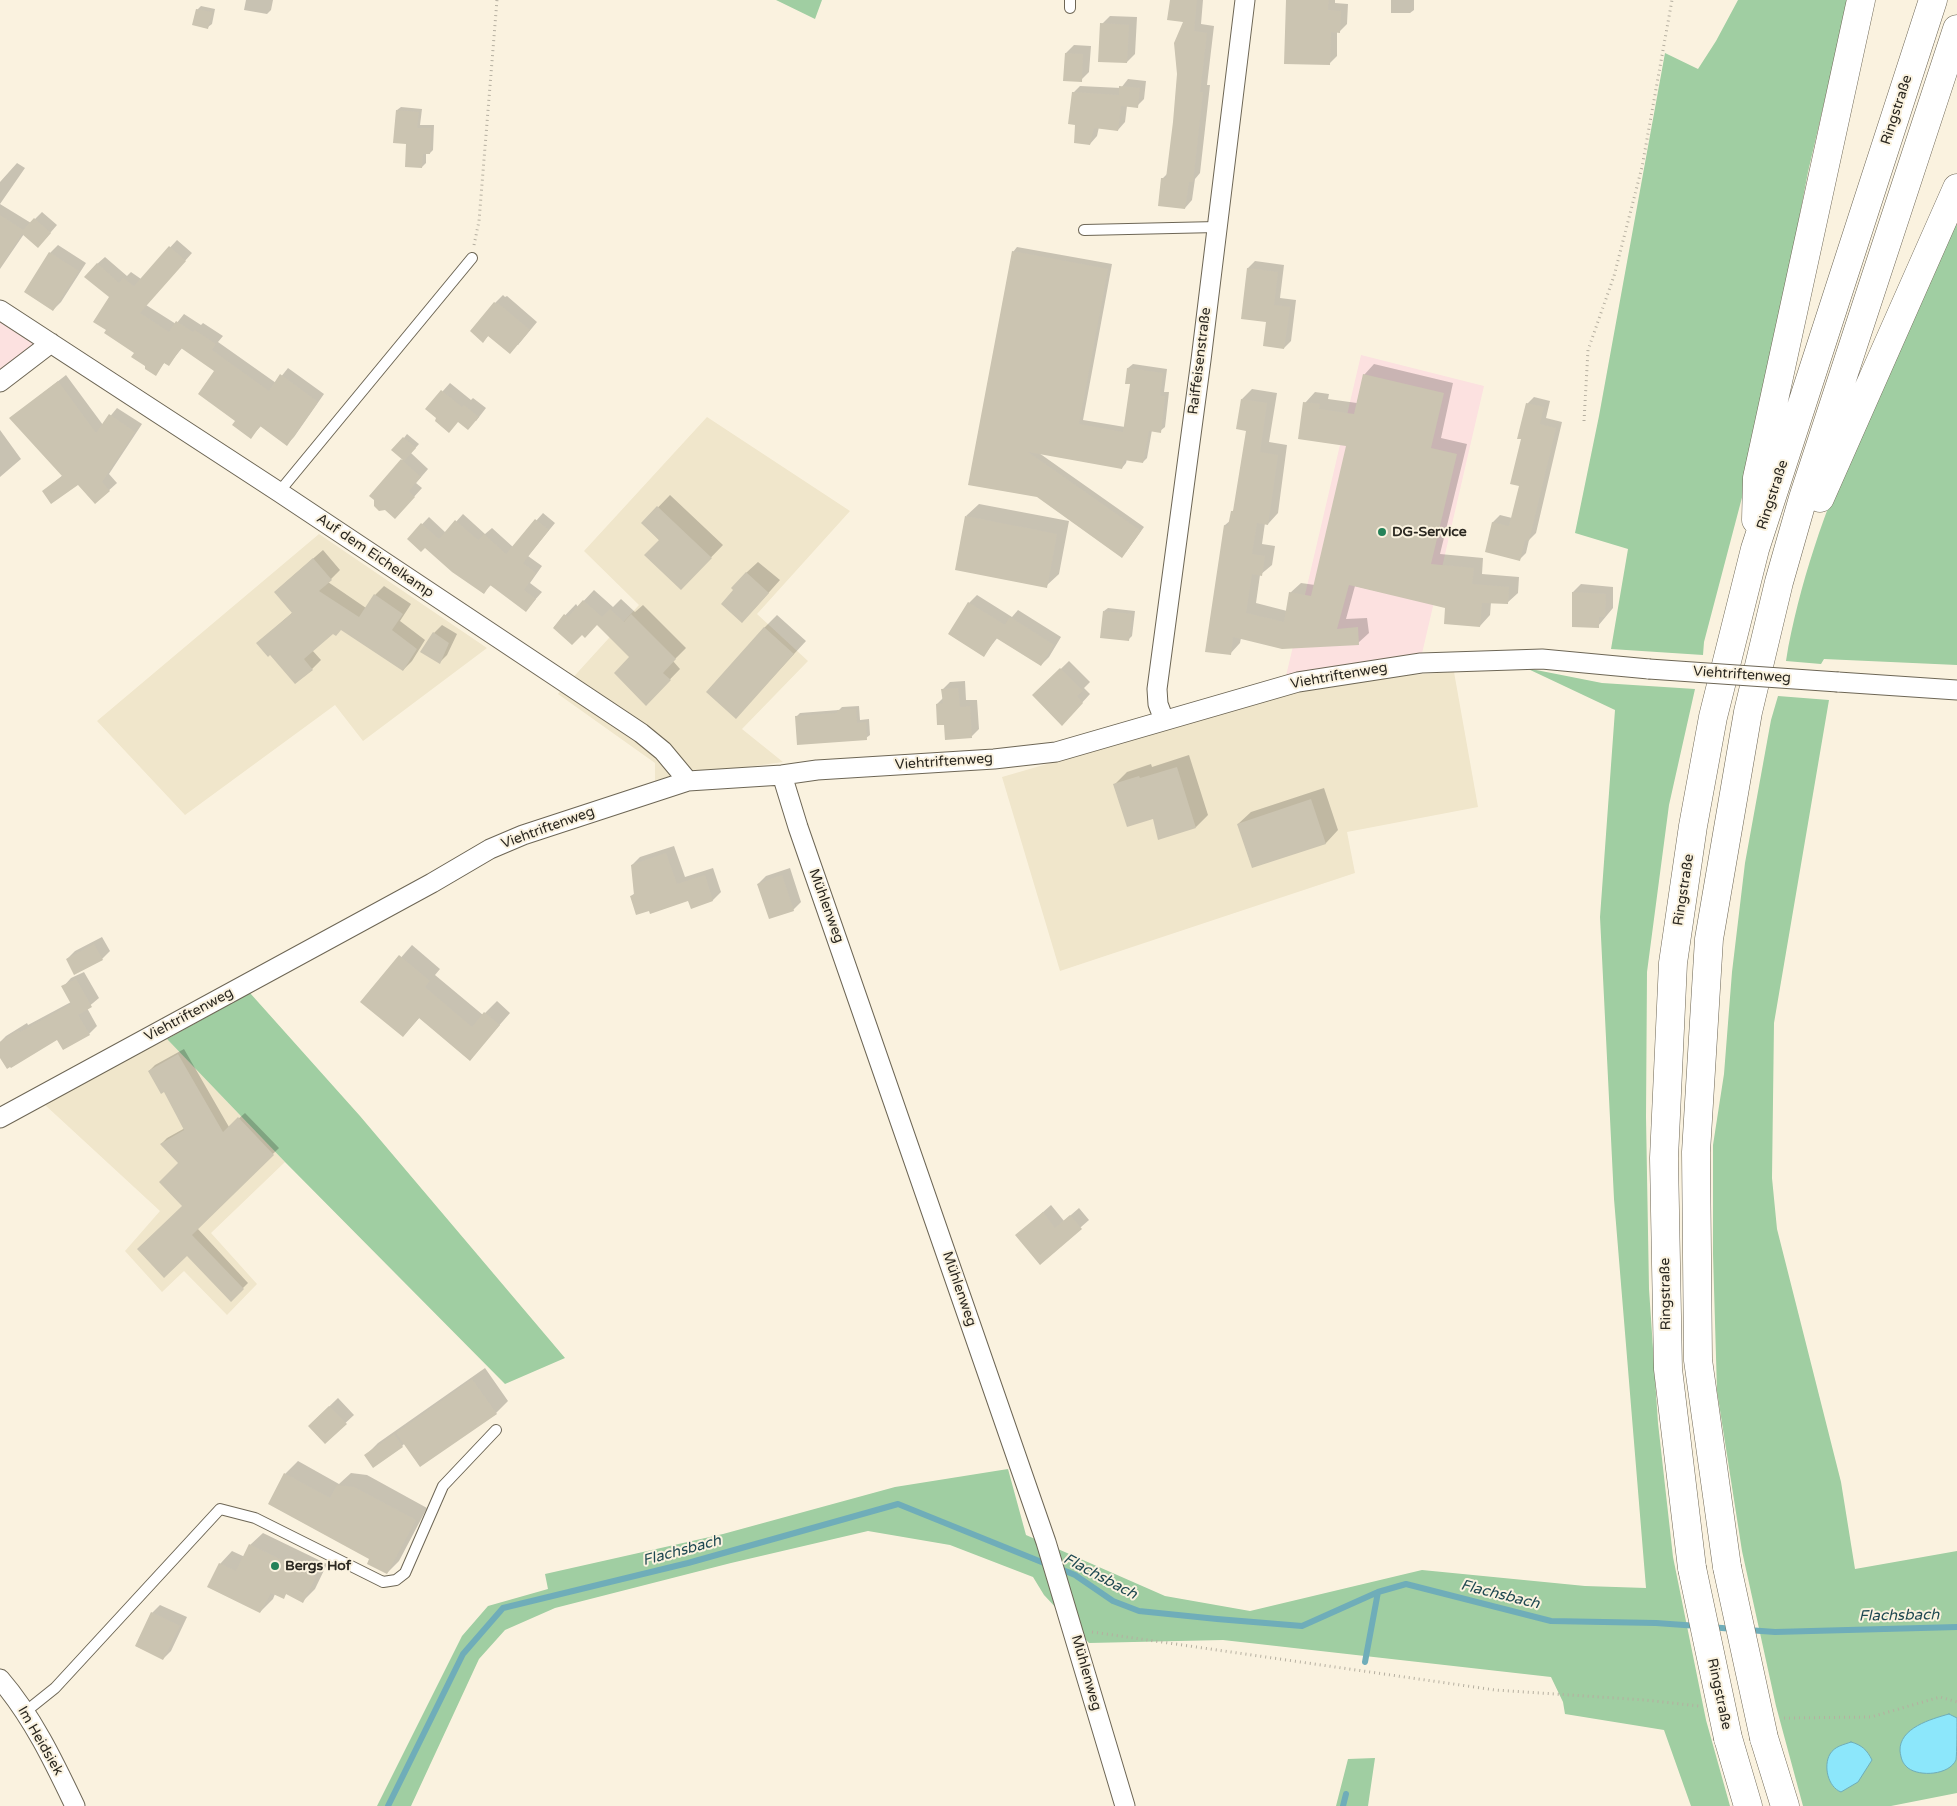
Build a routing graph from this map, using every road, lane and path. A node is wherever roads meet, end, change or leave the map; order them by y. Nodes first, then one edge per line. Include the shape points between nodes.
1 (497, 0) edge
2 (1245, 0) edge
3 (1672, 0) edge
4 (1861, 0) edge
5 (1933, 0) edge
6 (1957, 29) edge
7 (1957, 188) edge
8 (1217, 226) junction
9 (1084, 230) dead end
10 (472, 258) joint
11 (0, 310) edge
12 (51, 343) junction
13 (0, 382) edge
14 (1584, 421) dead end
15 (279, 492) junction
16 (1756, 549) junction
17 (1779, 582) junction
18 (1957, 690) edge
19 (1164, 720) junction
20 (782, 775) junction
21 (688, 781) junction
22 (0, 1118) edge
23 (496, 1430) dead end
24 (1072, 1629) junction
25 (0, 1680) edge
26 (1957, 1702) edge
27 (1706, 1707) dead end
28 (24, 1712) junction
29 (1782, 1718) dead end
30 (75, 1806) edge
31 (1125, 1806) edge
32 (1748, 1806) edge
33 (1785, 1806) edge

1 - 10 path via 479,221
2 - 8 street, Raiffeisenstraße
3 - 14 path via 1642,167 1614,276 1588,350
4 - 16 highway via 1757,478
5 - 16 highway, Ringstraße
6 - 17 highway via 1803,498
7 - 17 highway via 1822,491 1804,556
8 - 9 lane
8 - 19 street, Raiffeisenstraße via 1157,689
10 - 15 lane
11 - 12 street, Auf dem Eichelkamp
12 - 13 street
12 - 15 street, Auf dem Eichelkamp
15 - 21 street, Auf dem Eichelkamp via 642,733 663,751
16 - 32 highway, Ringstraße, bridge via 1713,717 1693,826 1673,963 1664,1158 1668,1369 1692,1568 1728,1738
17 - 33 highway, bridge via 1748,712 1709,939 1696,1152 1698,1360 1727,1566 1764,1738
18 - 19 street, Viehtriftenweg, bridge via 1649,669 1542,658 1421,663 1298,682
19 - 20 street, Viehtriftenweg via 1056,752
20 - 21 street, Viehtriftenweg
20 - 24 street, Mühlenweg via 1046,1542
21 - 22 street, Viehtriftenweg via 553,824 490,849
23 - 28 lane via 443,1486 405,1573 396,1580 383,1582 255,1518 220,1508 54,1688
24 - 27 path via 1495,1690
24 - 31 street, Mühlenweg
25 - 28 street, Im Heidsiek
26 - 29 path via 1940,1697 1872,1718
28 - 30 street, Im Heidsiek

